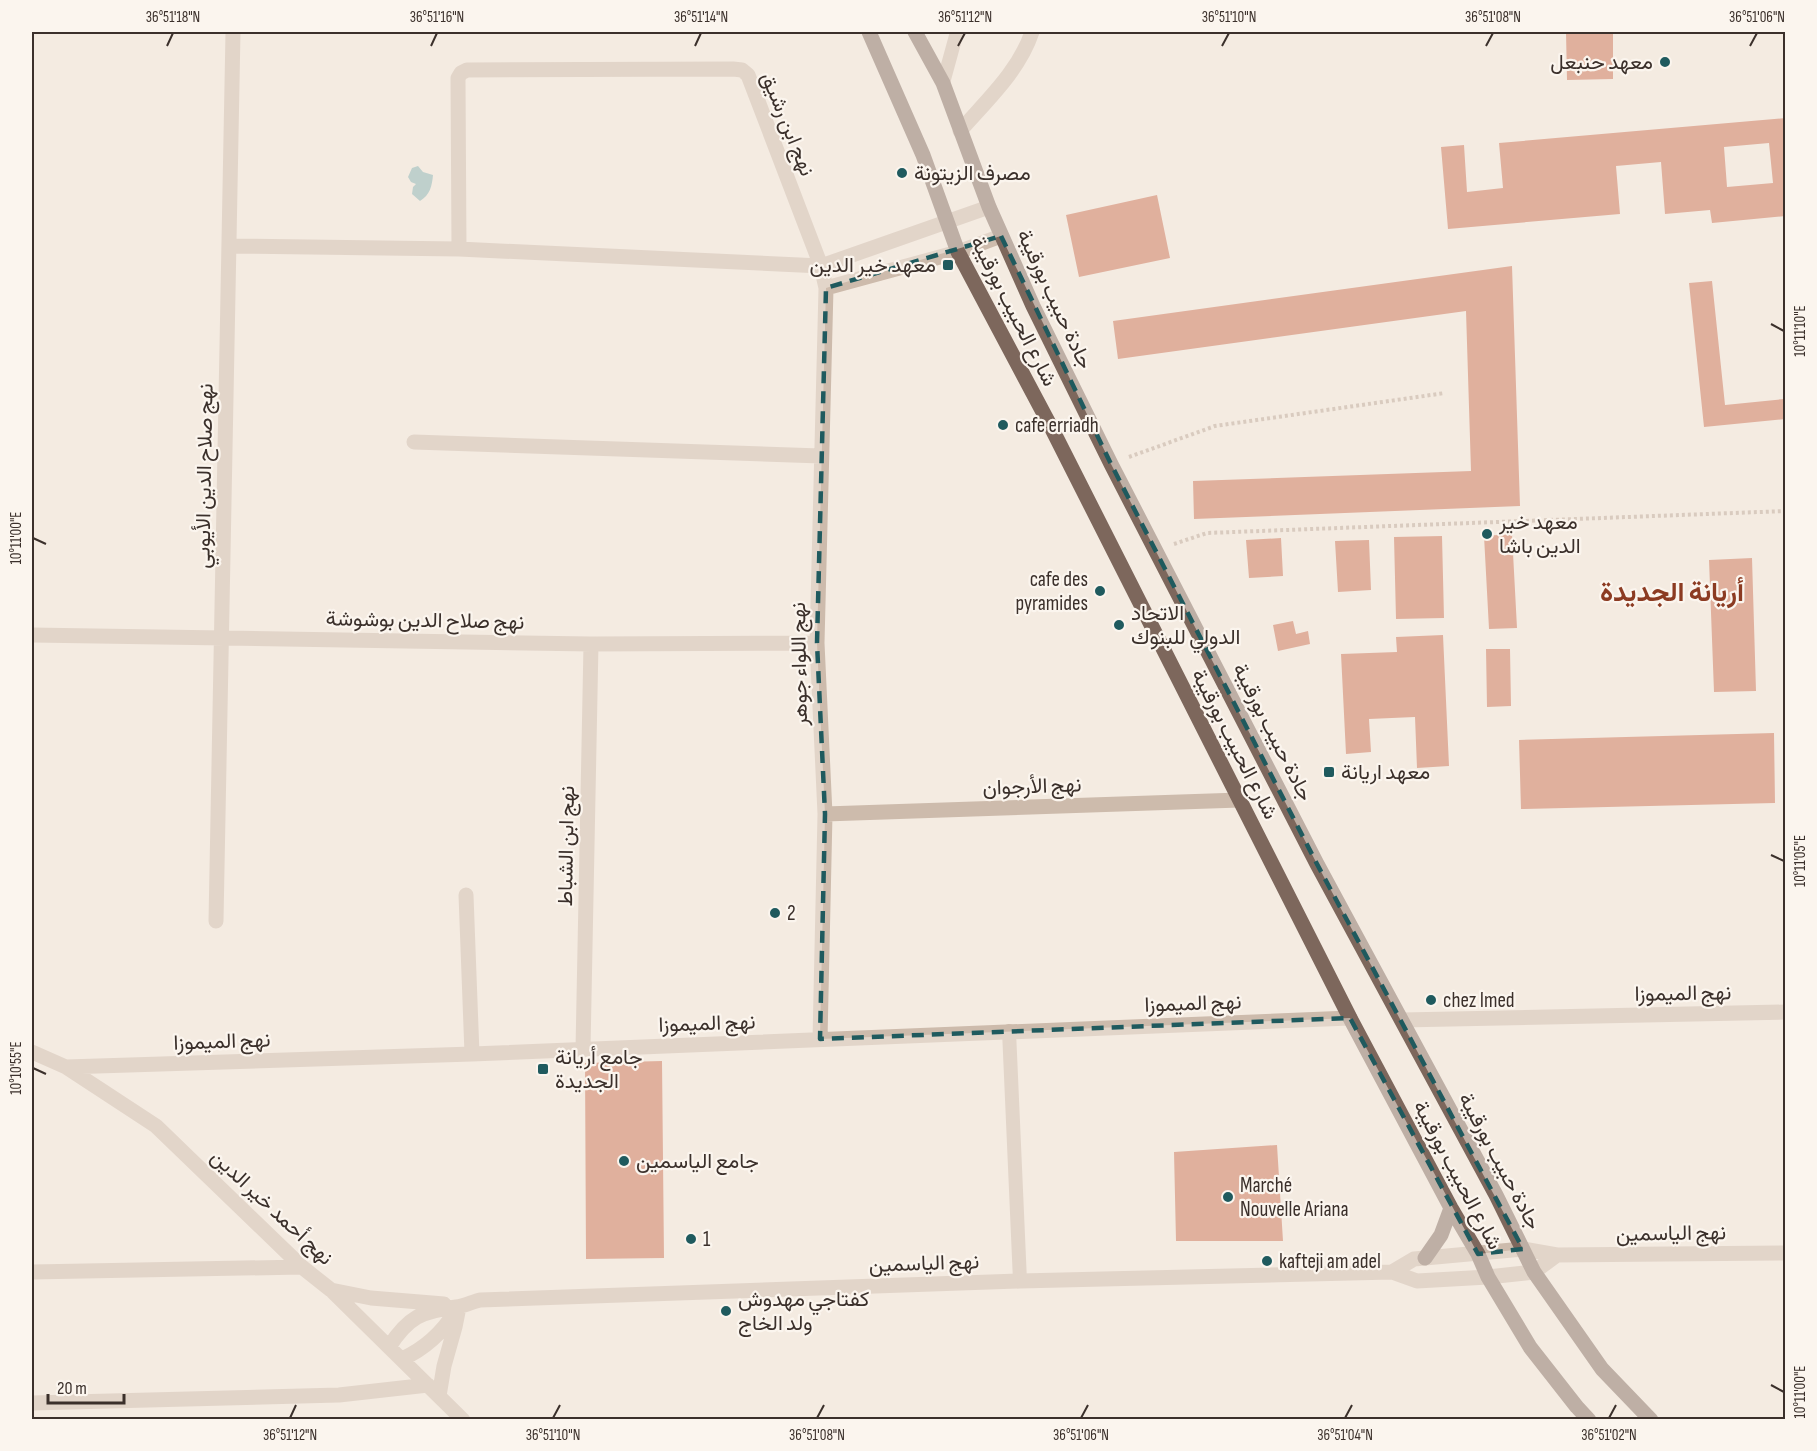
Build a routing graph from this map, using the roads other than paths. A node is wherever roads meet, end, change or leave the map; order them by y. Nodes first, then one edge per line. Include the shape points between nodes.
1 (233, 32) edge
2 (869, 32) edge
3 (915, 32) edge
4 (957, 32) edge
5 (1032, 32) edge
6 (943, 83) junction
7 (960, 131) junction
8 (989, 207) junction
9 (948, 222) junction
10 (1001, 236) junction
11 (229, 246) junction
12 (459, 249) junction
13 (958, 252) junction
14 (821, 266) junction
15 (826, 288) junction
16 (414, 442) dead end
17 (821, 456) junction
18 (32, 635) edge
19 (222, 638) junction
20 (817, 643) junction
21 (591, 644) junction
22 (1240, 800) junction
23 (825, 814) junction
24 (466, 895) dead end
25 (216, 921) dead end
26 (1785, 1012) edge
27 (1350, 1018) junction
28 (1401, 1020) junction
29 (1009, 1031) junction
30 (820, 1039) junction
31 (583, 1049) junction
32 (32, 1052) edge
33 (472, 1054) junction
34 (66, 1067) junction
35 (1452, 1208) junction
36 (1523, 1250) junction
37 (1785, 1253) edge
38 (1478, 1254) junction
39 (1557, 1255) junction
40 (1425, 1258) junction
41 (302, 1267) junction
42 (32, 1272) edge
43 (1392, 1272) junction
44 (1534, 1272) junction
45 (1488, 1277) junction
46 (1020, 1281) junction
47 (331, 1290) junction
48 (459, 1307) junction
49 (388, 1347) junction
50 (402, 1359) junction
51 (434, 1391) junction
52 (32, 1403) edge
53 (463, 1419) edge
54 (1589, 1419) edge
55 (1651, 1419) edge

1 - 11 street, نهج صلاح الدين الأيوبي
2 - 9 main road, شارع الحبيب بورقيبة
3 - 6 main road, جادة حبيب بورقيبة
4 - 6 lane
5 - 7 street via 1009,76
6 - 7 main road, جادة حبيب بورقيبة
7 - 8 main road, جادة حبيب بورقيبة
8 - 9 street
8 - 10 main road, جادة حبيب بورقيبة
9 - 13 main road, شارع الحبيب بورقيبة
9 - 14 street
10 - 13 street
10 - 28 main road, جادة حبيب بورقيبة via 1111,464
11 - 12 street
11 - 19 street, نهج صلاح الدين الأيوبي
12 - 14 street
12 - 14 street, نهج ابن رشيق via 461,73 733,69 748,75
13 - 15 street
13 - 22 main road, شارع الحبيب بورقيبة
14 - 15 street, نهج ابن رشيق
15 - 17 street, نهج اللواء جوهر
16 - 17 street
17 - 20 street, نهج اللواء جوهر
18 - 19 street, نهج صلاح الدين بوشوشة
19 - 21 street, نهج صلاح الدين بوشوشة
19 - 25 street, نهج صلاح الدين الأيوبي
20 - 21 street, نهج صلاح الدين بوشوشة
20 - 23 street, نهج اللواء جوهر
21 - 31 street, نهج ابن الشباط
22 - 23 street, نهج الأرجوان
22 - 27 main road, شارع الحبيب بورقيبة
23 - 30 street, نهج اللواء جوهر
24 - 33 street
26 - 28 street, نهج الميموزا
27 - 29 street, نهج الميموزا
27 - 35 main road, شارع الحبيب بورقيبة
28 - 36 main road, جادة حبيب بورقيبة
29 - 30 street, نهج الميموزا
29 - 46 lane
30 - 31 street, نهج الميموزا
31 - 33 street, نهج الميموزا
32 - 34 street, نهج أحمد خير الدين
33 - 34 street, نهج الميموزا
34 - 41 street, نهج أحمد خير الدين via 156,1126
35 - 38 main road, شارع الحبيب بورقيبة
35 - 40 main road via 1442,1234
36 - 38 street, نهج الياسمين
36 - 39 street, نهج الياسمين
36 - 44 main road, جادة حبيب بورقيبة
37 - 39 street, نهج الياسمين
38 - 40 street, نهج الياسمين
38 - 45 main road, شارع الحبيب بورقيبة
39 - 44 street
40 - 43 street, نهج الياسمين via 1414,1259
41 - 42 street
41 - 47 street, نهج أحمد خير الدين
43 - 45 street, نهج الياسمين via 1417,1281
43 - 46 street, نهج الياسمين
44 - 45 street, نهج الياسمين
44 - 55 main road, جادة حبيب بورقيبة via 1602,1369
45 - 54 main road, شارع الحبيب بورقيبة via 1530,1347
46 - 48 street, نهج الياسمين via 490,1299
47 - 48 street
47 - 49 street, نهج أحمد خير الدين
48 - 49 street, نهج الياسمين via 438,1309 418,1317
48 - 50 street via 430,1341
48 - 51 street
49 - 50 street, نهج أحمد خير الدين
50 - 51 street, نهج أحمد خير الدين
51 - 52 street
51 - 53 street, نهج أحمد خير الدين

